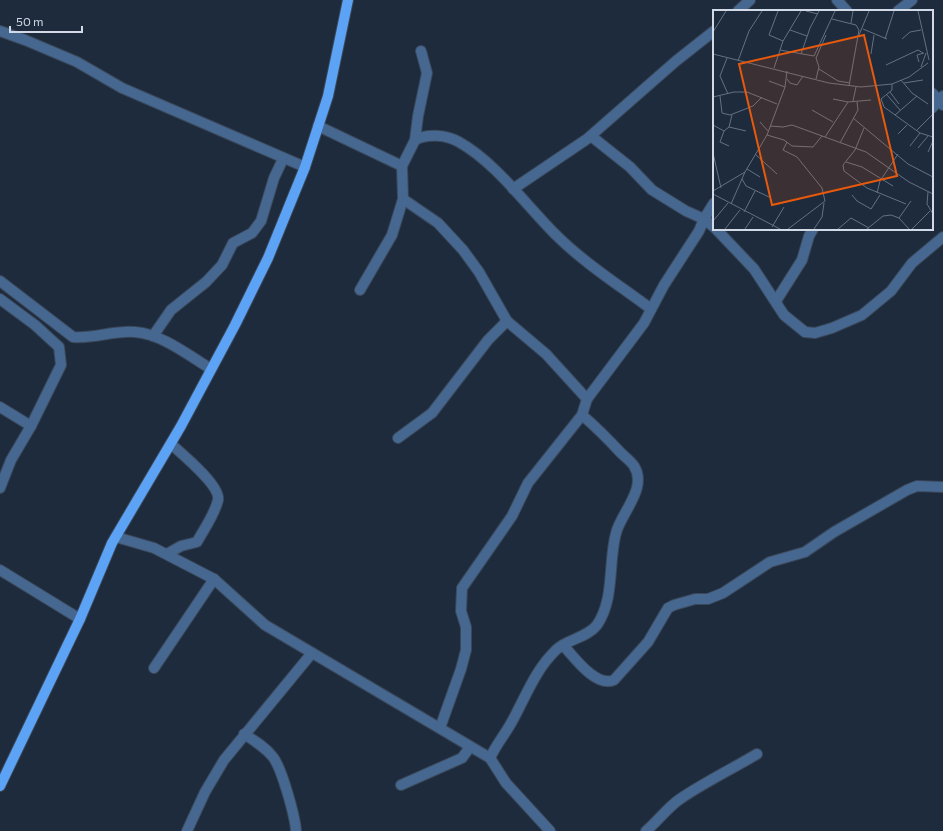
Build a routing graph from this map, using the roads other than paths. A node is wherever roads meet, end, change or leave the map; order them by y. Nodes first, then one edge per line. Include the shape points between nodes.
1 (348, 0) edge
2 (750, 0) edge
3 (838, 0) edge
4 (912, 0) edge
5 (739, 10) edge
6 (846, 10) edge
7 (899, 10) edge
8 (0, 32) edge
9 (713, 33) edge
10 (421, 51) dead end
11 (939, 98) edge
12 (933, 107) edge
13 (318, 126) junction
14 (591, 136) junction
15 (415, 140) junction
16 (283, 159) junction
17 (402, 166) junction
18 (305, 167) junction
19 (513, 189) junction
20 (403, 199) junction
21 (713, 205) edge
22 (704, 219) junction
23 (713, 226) edge
24 (717, 230) edge
25 (813, 230) edge
26 (943, 236) edge
27 (0, 281) edge
28 (360, 290) dead end
29 (0, 299) edge
30 (776, 301) junction
31 (651, 309) junction
32 (507, 321) junction
33 (153, 336) junction
34 (211, 369) junction
35 (586, 399) junction
36 (0, 406) edge
37 (582, 415) junction
38 (31, 426) junction
39 (398, 438) dead end
40 (171, 444) junction
41 (943, 487) edge
42 (0, 488) edge
43 (116, 537) junction
44 (167, 554) junction
45 (0, 570) edge
46 (214, 579) junction
47 (80, 619) junction
48 (563, 645) junction
49 (312, 653) junction
50 (154, 668) dead end
51 (440, 728) junction
52 (244, 734) junction
53 (470, 747) junction
54 (757, 754) dead end
55 (490, 758) junction
56 (401, 785) dead end
57 (0, 786) edge
58 (187, 831) edge
59 (296, 831) edge
60 (550, 831) edge
61 (646, 831) edge

1 - 13 main road via 337,58
2 - 5 street
3 - 6 street
4 - 7 street
8 - 16 street via 77,62 122,88
9 - 14 street via 676,61
10 - 15 street via 427,73
11 - 12 street
13 - 17 street
13 - 18 main road
14 - 19 street
14 - 22 street via 621,159 652,190
15 - 17 street
15 - 19 street via 433,136 458,141
16 - 18 street
16 - 33 street via 274,178 261,221 252,233 233,243 222,265 206,282 171,310
17 - 20 street
18 - 34 main road via 268,258
19 - 31 street via 562,240 600,273
20 - 28 street via 392,235
20 - 32 street via 438,223 463,250 479,272
21 - 22 street
22 - 23 street
22 - 31 street via 699,232
24 - 30 street via 754,269
25 - 30 street via 802,260
26 - 30 street via 912,263 891,291 878,303 862,315 832,328 815,333 805,332 784,315
27 - 33 street via 74,337 134,332
29 - 38 street via 35,325 60,352 61,366
31 - 35 street via 640,328
32 - 35 street via 546,354
32 - 39 street via 488,340 432,413
33 - 34 street
34 - 40 main road
35 - 37 street
36 - 38 street
37 - 48 street via 602,431 634,466 638,478 637,488 616,533 609,584 600,619 589,632
37 - 51 street via 528,484 512,516 462,588 461,611 466,627 466,650
38 - 42 street
40 - 43 main road
40 - 44 street via 202,473 218,492 218,496 198,542 181,546
41 - 48 street via 917,486 907,490 804,552 770,562 722,593 708,599 695,599 668,608 648,642 614,680 605,682 591,675
43 - 44 street
43 - 47 main road
44 - 46 street
45 - 47 street
46 - 49 street via 265,625
46 - 50 street
47 - 57 main road
48 - 55 street via 543,664
49 - 51 street
49 - 52 street
51 - 53 street
52 - 58 street via 224,760 205,792
52 - 59 street via 262,745 274,758 281,774
53 - 55 street
53 - 56 street via 462,758
54 - 61 street via 701,784 679,800
55 - 60 street via 506,783

